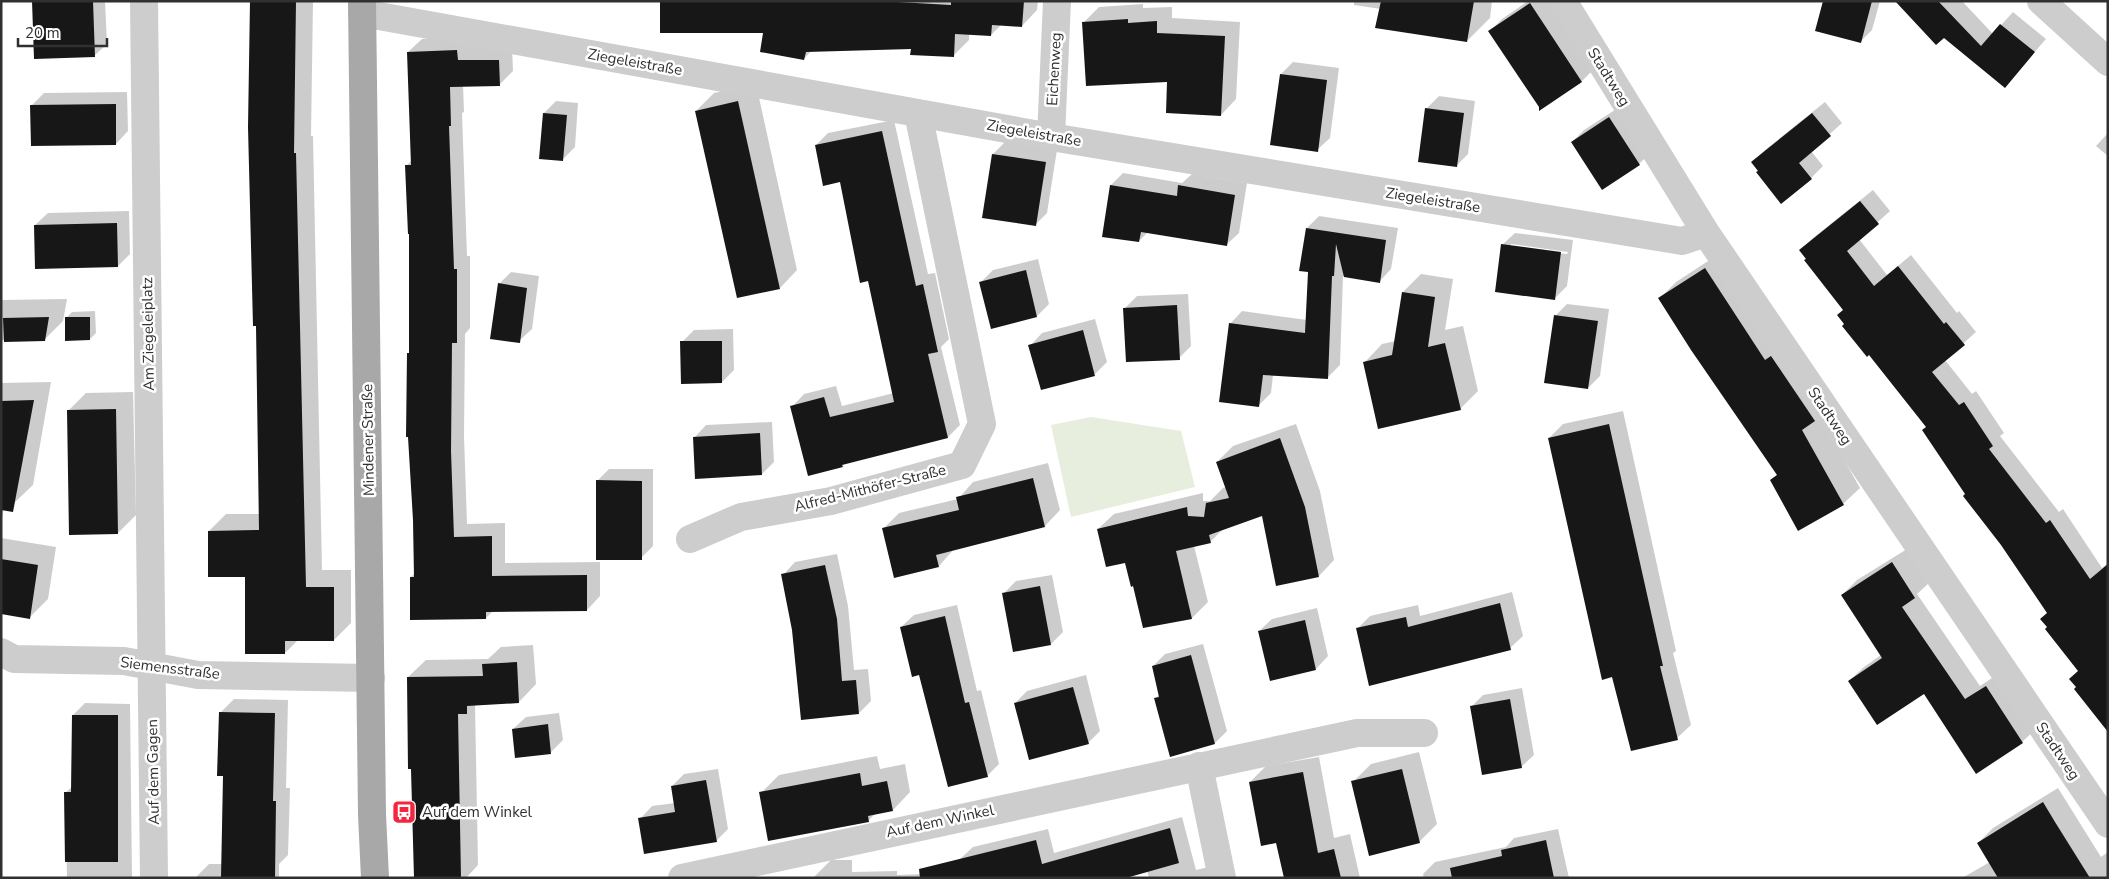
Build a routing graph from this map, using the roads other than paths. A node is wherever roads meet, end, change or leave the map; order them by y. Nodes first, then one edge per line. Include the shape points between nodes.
1 (144, 1) edge
2 (1057, 1) edge
3 (1562, 1) edge
4 (2041, 1) edge
5 (362, 7) edge
6 (2108, 62) edge
7 (918, 113) junction
8 (1051, 137) junction
9 (1706, 233) junction
10 (690, 539) dead end
11 (1, 652) edge
12 (152, 667) junction
13 (371, 678) junction
14 (1424, 733) dead end
15 (1199, 766) junction
16 (2108, 824) edge
17 (154, 878) edge
18 (375, 878) edge
19 (682, 878) edge
20 (1222, 878) edge

1 - 12 street, Am Ziegeleiplatz
2 - 8 street, Eichenweg
3 - 9 street, Stadtweg
4 - 6 street
5 - 7 street, Ziegeleistraße
5 - 13 main road, Mindener Straße
7 - 8 street, Ziegeleistraße
7 - 10 street, Alfred-Mithöfer-Straße via 982,424 962,465 830,501 741,517
8 - 9 street, Ziegeleistraße via 1682,242
9 - 16 street, Stadtweg
11 - 12 street, Siemensstraße via 14,659 124,661
12 - 13 street, Siemensstraße via 198,675
12 - 17 street, Auf dem Gagen
13 - 18 main road, Mindener Straße
14 - 15 street, Auf dem Winkel via 1357,732
15 - 19 street, Auf dem Winkel
15 - 20 street

